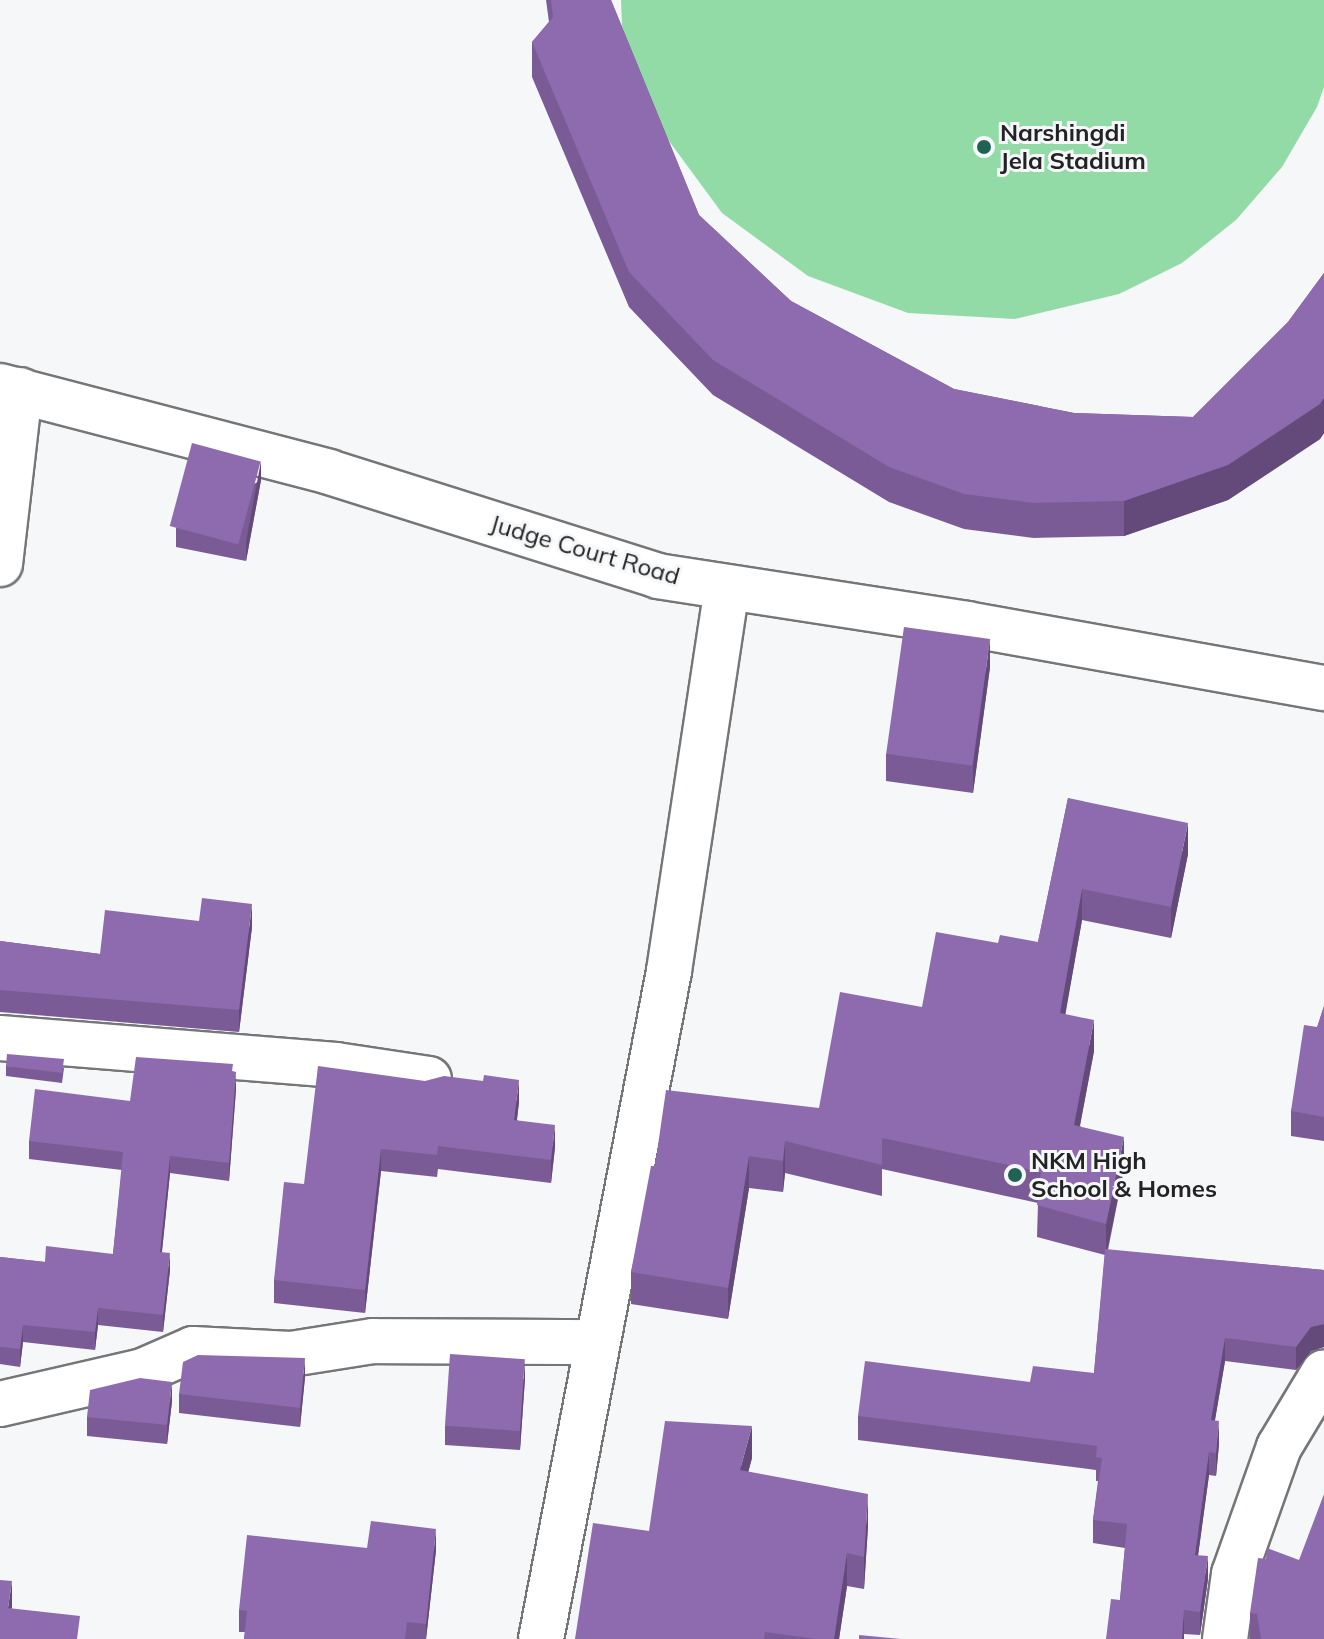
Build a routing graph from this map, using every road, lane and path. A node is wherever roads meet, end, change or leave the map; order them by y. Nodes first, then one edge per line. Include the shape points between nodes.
1 (10, 388) edge
2 (0, 564) edge
3 (727, 587) junction
4 (1324, 688) edge
5 (0, 1038) edge
6 (429, 1079) edge
7 (596, 1342) junction
8 (1324, 1372) edge
9 (0, 1404) edge
10 (541, 1639) edge
11 (1225, 1639) edge

1 - 2 street
1 - 3 street, Judge Court Road via 329,472 658,576
3 - 4 street, Judge Court Road
3 - 7 street via 669,971
5 - 6 street via 336,1065
7 - 9 street via 373,1341 291,1354 193,1349 143,1371
7 - 10 street
8 - 11 street via 1279,1447 1234,1574

